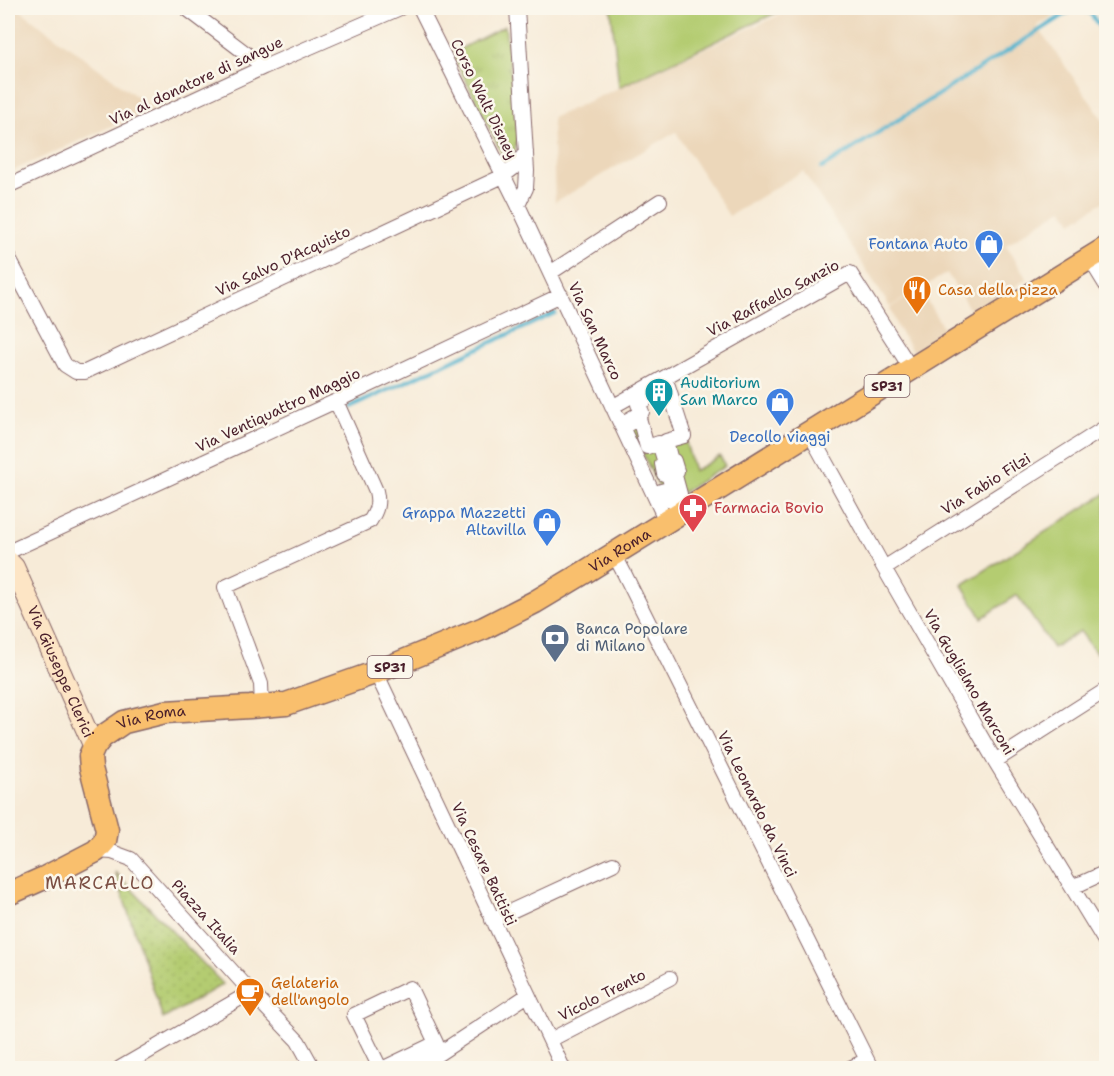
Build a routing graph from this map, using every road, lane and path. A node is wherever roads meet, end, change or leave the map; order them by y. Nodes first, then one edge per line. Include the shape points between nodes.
1 (186, 8) edge
2 (400, 8) edge
3 (420, 8) edge
4 (517, 8) edge
5 (264, 67) junction
6 (526, 152) junction
7 (503, 176) junction
8 (8, 186) edge
9 (660, 201) dead end
10 (518, 204) junction
11 (1098, 254) edge
12 (8, 257) edge
13 (550, 273) junction
14 (1107, 285) edge
15 (561, 296) junction
16 (912, 370) junction
17 (336, 401) junction
18 (612, 407) junction
19 (1107, 427) edge
20 (810, 434) junction
21 (661, 491) joint
22 (666, 521) junction
23 (8, 552) edge
24 (614, 554) junction
25 (8, 561) edge
26 (884, 568) junction
27 (377, 672) junction
28 (1107, 690) edge
29 (262, 706) junction
30 (94, 747) junction
31 (995, 761) junction
32 (96, 851) junction
33 (613, 864) dead end
34 (1107, 872) edge
35 (1072, 886) junction
36 (8, 894) edge
37 (492, 920) junction
38 (1107, 943) edge
39 (670, 978) dead end
40 (251, 992) junction
41 (528, 995) junction
42 (550, 1040) junction
43 (869, 1064) edge
44 (120, 1068) edge
45 (313, 1068) edge
46 (382, 1068) edge
47 (417, 1068) edge
48 (563, 1068) edge
49 (850, 1068) edge

1 - 5 street
2 - 5 street, Via al donatore di sangue
3 - 7 street, Corso Walt Disney
4 - 6 street
5 - 8 street, Via al donatore di sangue
6 - 7 street
6 - 10 street via 526,188
7 - 10 street, Corso Walt Disney
7 - 12 street, Via Salvo D'Acquisto via 85,372 65,365
9 - 13 street
10 - 13 street, Via San Marco
11 - 14 street
11 - 16 main road, Via Roma / SP31
13 - 15 street, Via San Marco
15 - 17 street, Via Ventiquattro Maggio
15 - 18 street, Via San Marco
16 - 18 street, Via Raffaello Sanzio via 850,273
16 - 20 main road, Via Roma / SP31
17 - 23 street, Via Ventiquattro Maggio
17 - 29 street via 379,501 370,521 225,587 261,684
18 - 22 street, Via San Marco
19 - 26 street, Via Fabio Filzi
20 - 22 main road, Via Roma / SP31
20 - 26 street, Via Guglielmo Marconi
21 - 21 street via 671,500 680,494 666,441 684,436 668,386 638,404 642,412 626,421 628,424 639,418 647,447 659,443 664,474 668,473 671,485
22 - 24 main road, Via Roma / SP31
24 - 27 main road, Via Roma / SP31 via 484,628
24 - 43 street, Via Leonardo da Vinci
25 - 30 street, Via Giuseppe Clerici
26 - 31 street, Via Guglielmo Marconi
27 - 29 main road, Via Roma / SP31 via 286,704
27 - 37 street, Via Cesare Battisti
28 - 31 street
29 - 30 main road, Via Roma / SP31 via 154,714 124,722
30 - 32 main road, Via Giuseppe Clerici via 91,768 107,830 105,841
31 - 35 street, Via Guglielmo Marconi
32 - 36 main road
32 - 40 street, Piazza Italia via 131,859
33 - 37 street
34 - 35 street
35 - 38 street, Via Guglielmo Marconi
37 - 41 street, Via Cesare Battisti
39 - 42 street, Vicolo Trento
40 - 44 street
40 - 45 street, Piazza Italia via 297,1041
41 - 42 street, Via Cesare Battisti
41 - 47 street
42 - 48 street, Via Cesare Battisti
43 - 49 street
46 - 46 street via 354,1016 410,988 436,1043

